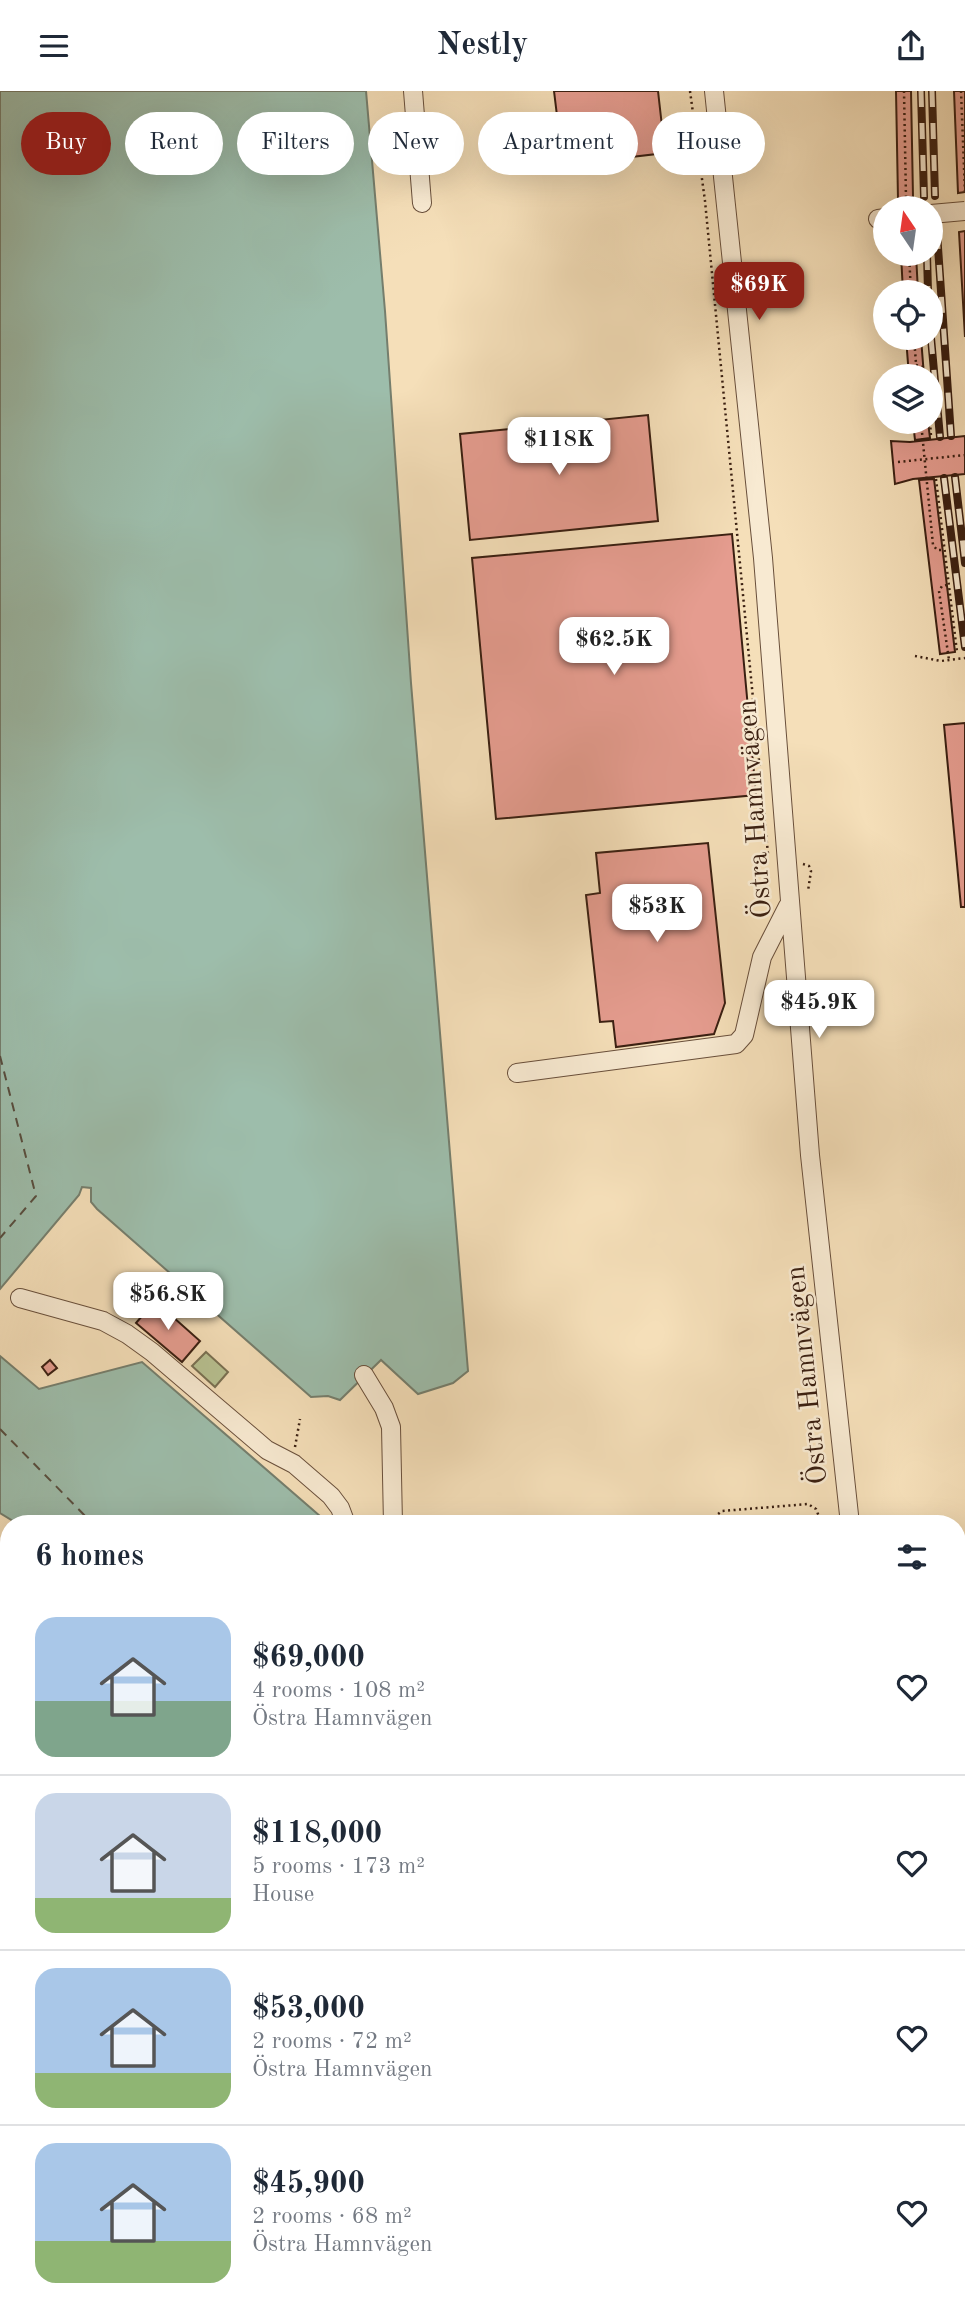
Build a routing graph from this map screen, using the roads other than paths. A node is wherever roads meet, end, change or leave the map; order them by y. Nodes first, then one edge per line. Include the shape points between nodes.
1 (413, 91) edge
2 (714, 91) edge
3 (422, 203) dead end
4 (965, 211) edge
5 (943, 213) edge
6 (789, 904) junction
7 (516, 1073) dead end
8 (20, 1298) dead end
9 (364, 1375) dead end
10 (343, 1515) edge
11 (393, 1515) edge
12 (849, 1515) edge

1 - 3 street
2 - 6 street, Östra Hamnvägen via 763,558
4 - 5 street, bridge
6 - 7 street via 762,957 744,1035 736,1044
6 - 12 street, Östra Hamnvägen via 810,1155
8 - 10 street via 103,1321 127,1334 267,1450 293,1464 331,1496
9 - 11 street via 391,1427

